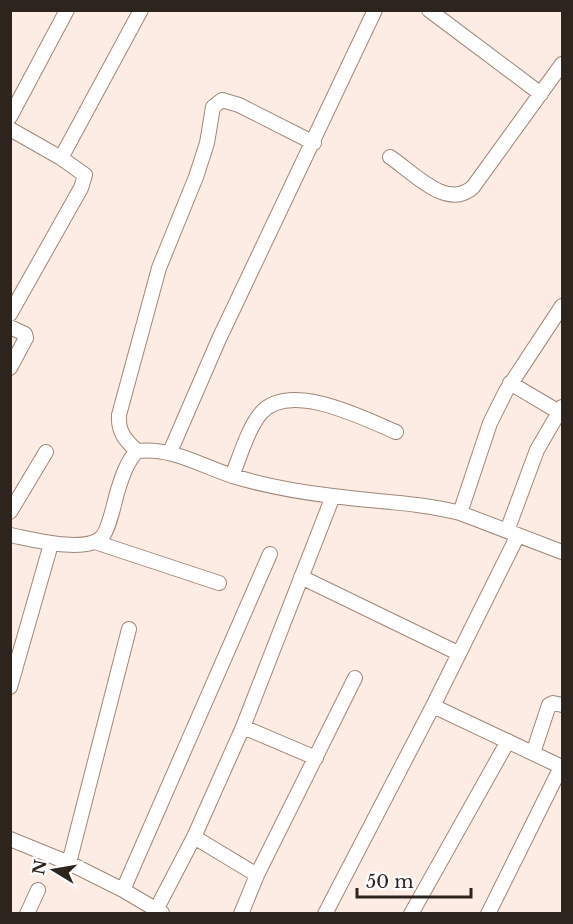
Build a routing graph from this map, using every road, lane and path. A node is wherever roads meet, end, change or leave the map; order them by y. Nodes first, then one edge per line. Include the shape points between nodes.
1 (67, 10) edge
2 (141, 10) edge
3 (375, 10) edge
4 (429, 10) edge
5 (562, 64) edge
6 (541, 94) junction
7 (10, 117) edge
8 (10, 129) edge
9 (314, 143) junction
10 (390, 157) dead end
11 (61, 158) junction
12 (562, 306) edge
13 (10, 314) edge
14 (10, 327) edge
15 (10, 368) edge
16 (510, 383) junction
17 (561, 409) edge
18 (396, 432) dead end
19 (137, 451) junction
20 (46, 452) dead end
21 (170, 452) junction
22 (232, 476) junction
23 (333, 496) junction
24 (10, 512) edge
25 (460, 513) junction
26 (512, 533) junction
27 (10, 535) edge
28 (95, 542) junction
29 (51, 544) junction
30 (561, 547) edge
31 (270, 554) dead end
32 (302, 577) junction
33 (219, 583) dead end
34 (129, 629) dead end
35 (458, 653) junction
36 (355, 678) dead end
37 (10, 687) edge
38 (562, 705) edge
39 (433, 706) junction
40 (243, 727) junction
41 (508, 741) junction
42 (533, 753) junction
43 (316, 758) junction
44 (562, 767) edge
45 (194, 837) junction
46 (10, 839) edge
47 (69, 863) junction
48 (257, 875) junction
49 (38, 890) dead end
50 (123, 890) junction
51 (159, 912) edge
52 (27, 914) edge
53 (241, 914) edge
54 (325, 914) edge
55 (411, 914) edge
56 (489, 914) edge

1 - 7 street
2 - 11 street
3 - 9 street
4 - 6 street
5 - 6 street
6 - 10 street via 467,193 440,193
8 - 11 street
9 - 19 street via 239,105 222,100 213,107 207,143 159,268 119,415 120,431
9 - 21 street via 219,339
11 - 13 street via 85,175 84,182
12 - 16 street
14 - 15 street via 26,338
16 - 17 street
16 - 25 street via 490,423
17 - 26 street via 537,450
18 - 22 street via 330,405 285,401 263,411 256,420
19 - 21 street
19 - 28 street via 124,469 105,532
20 - 24 street
21 - 22 street
22 - 23 street
23 - 25 street via 424,505
23 - 32 street
25 - 26 street
26 - 30 street
26 - 35 street
27 - 29 street
28 - 29 street
28 - 33 street
29 - 37 street
31 - 50 street
32 - 35 street
32 - 40 street
34 - 47 street
35 - 39 street
36 - 43 street
38 - 42 street via 549,705
39 - 41 street
39 - 54 street
40 - 43 street
40 - 45 street
41 - 42 street
41 - 55 street
42 - 44 street
43 - 48 street
44 - 56 street
45 - 48 street
45 - 51 street
46 - 47 street
47 - 50 street
48 - 53 street
49 - 52 street
50 - 51 street

